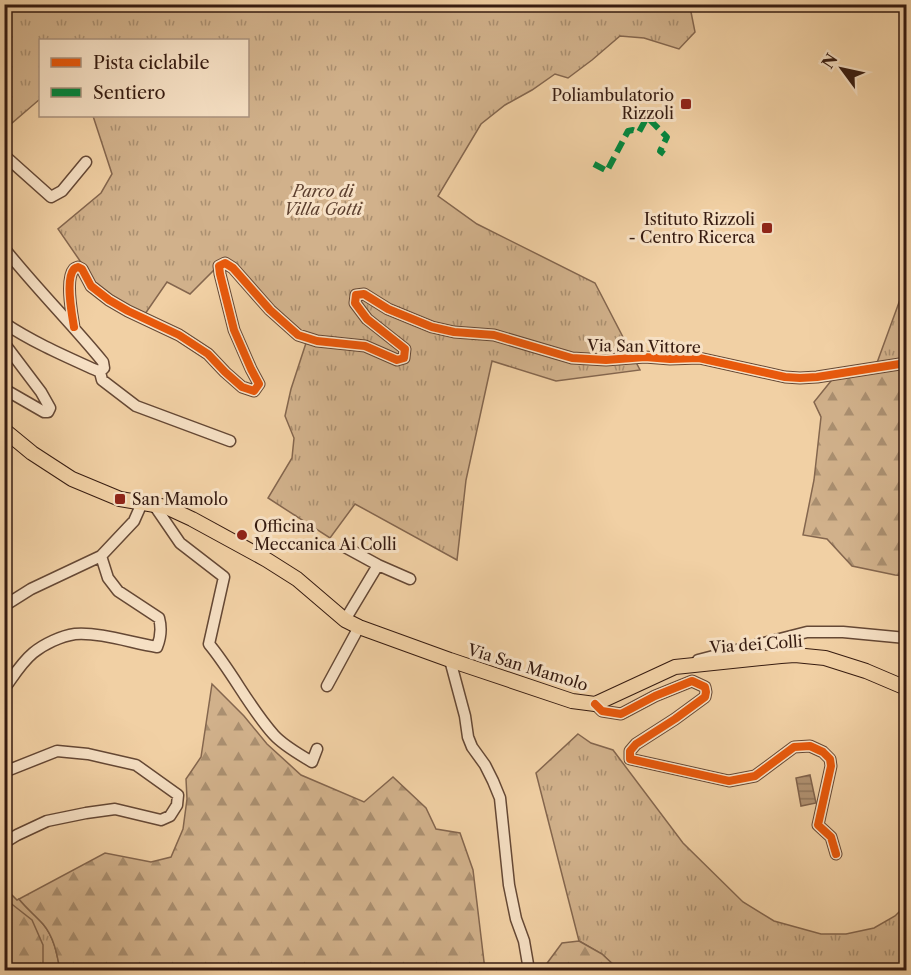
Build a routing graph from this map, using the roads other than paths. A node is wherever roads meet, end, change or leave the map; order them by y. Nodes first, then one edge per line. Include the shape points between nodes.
1 (4, 154) edge
2 (86, 162) dead end
3 (4, 248) edge
4 (4, 323) edge
5 (74, 327) junction
6 (4, 343) edge
7 (906, 363) edge
8 (100, 372) junction
9 (4, 389) edge
10 (4, 430) edge
11 (230, 441) dead end
12 (148, 504) junction
13 (345, 547) dead end
14 (100, 556) junction
15 (378, 565) junction
16 (411, 579) dead end
17 (4, 606) edge
18 (345, 620) junction
19 (359, 627) junction
20 (906, 638) edge
21 (450, 660) junction
22 (675, 667) junction
23 (327, 686) dead end
24 (906, 688) edge
25 (4, 689) edge
26 (596, 704) junction
27 (317, 749) dead end
28 (4, 772) edge
29 (4, 843) edge
30 (836, 854) dead end
31 (529, 970) edge

1 - 2 street via 51,197 62,191
3 - 5 street
4 - 8 street
5 - 7 street, Via San Vittore via 70,284 78,267 91,286 109,300 179,335 208,354 242,387 254,391 259,384 234,330 220,274 219,266 225,263 298,335 317,342 365,346 397,360 404,358 405,349 367,319 355,303 356,295 364,294 388,309 432,327 494,334 572,358 699,358 800,378
5 - 8 street via 103,362
6 - 9 street via 50,408 44,412
8 - 11 street via 102,380 136,406
10 - 12 main road, Via San Mamolo via 72,480 120,499
12 - 14 street
12 - 18 main road, Via San Mamolo via 192,519 267,560 297,579
12 - 27 street via 180,543 224,577 209,644 257,714 275,737 294,752 312,762
13 - 15 street
14 - 17 street
14 - 25 street via 118,591 159,618 157,646 75,634 57,639 33,653
15 - 16 street
15 - 18 street
18 - 19 main road, Via San Mamolo
19 - 21 main road, Via San Mamolo
19 - 23 street
20 - 22 street via 807,632
21 - 26 main road, Via San Mamolo via 558,697
21 - 31 street, Via San Mamolo via 468,737 500,798 510,885
22 - 24 main road, Via dei Colli via 795,655 825,658
22 - 26 main road, Via San Mamolo
26 - 30 street, Via San Mamolo via 602,711 621,714 692,681 705,687 705,696 636,744 630,759 729,781 755,777 794,747 823,752 831,766 818,825 831,837
28 - 29 street via 57,751 88,754 136,765 178,795 170,816 161,820 115,809 86,813 47,821

